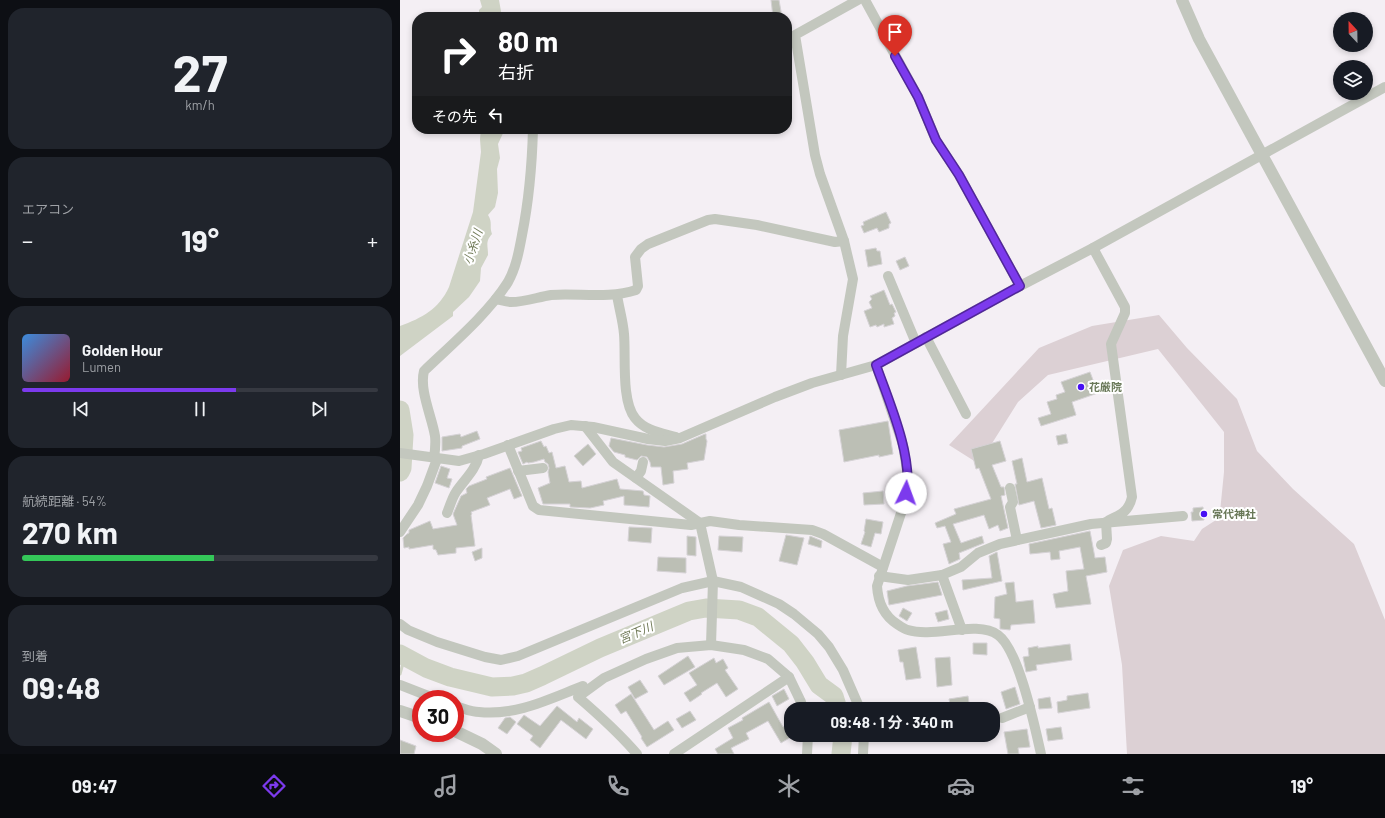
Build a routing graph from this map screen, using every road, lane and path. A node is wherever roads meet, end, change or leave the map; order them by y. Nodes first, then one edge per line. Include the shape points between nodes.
1 (858, 0) edge
2 (865, 0) edge
3 (1182, 0) edge
4 (1385, 87) edge
5 (533, 134) edge
6 (1263, 155) junction
7 (844, 241) junction
8 (1093, 248) junction
9 (888, 276) dead end
10 (1020, 286) junction
11 (617, 295) junction
12 (496, 299) junction
13 (926, 337) junction
14 (916, 343) junction
15 (876, 365) junction
16 (841, 375) junction
17 (1385, 381) edge
18 (966, 414) dead end
19 (585, 426) junction
20 (680, 438) junction
21 (508, 445) junction
22 (400, 453) edge
23 (479, 455) junction
24 (432, 458) junction
25 (643, 462) dead end
26 (542, 468) dead end
27 (518, 471) junction
28 (636, 478) junction
29 (1010, 488) dead end
30 (447, 512) dead end
31 (1184, 516) dead end
32 (1104, 522) junction
33 (700, 523) junction
34 (400, 532) edge
35 (1017, 540) junction
36 (1101, 545) dead end
37 (881, 571) junction
38 (942, 575) junction
39 (713, 583) junction
40 (400, 624) edge
41 (962, 630) junction
42 (712, 643) junction
43 (789, 677) junction
44 (400, 685) edge
45 (583, 686) dead end
46 (413, 690) edge
47 (802, 702) edge
48 (857, 702) edge
49 (1030, 707) junction
50 (464, 708) edge
51 (400, 711) edge
52 (412, 715) edge
53 (1002, 718) dead end
54 (464, 735) edge
55 (808, 742) edge
56 (864, 742) edge
57 (496, 754) edge
58 (637, 754) edge
59 (674, 754) edge
60 (808, 754) edge
61 (863, 754) edge
62 (1041, 754) edge

1 - 7 street via 796,34 815,156
2 - 10 street via 918,97 936,140 959,175
3 - 6 street via 1199,39
4 - 6 street
5 - 12 street via 532,170 518,256 509,280
6 - 8 street
6 - 17 street
7 - 11 street via 835,242 721,219 708,220 641,249 635,257 638,286 636,290
7 - 16 street via 853,279 843,336
8 - 10 street
8 - 32 street via 1125,307 1125,313 1111,344 1132,498 1125,512
9 - 14 street
10 - 13 street
11 - 12 street via 570,294 512,302
11 - 20 street via 624,333 625,385 634,417 650,430
12 - 24 street via 424,371 425,395 435,437
13 - 14 street
13 - 18 street
14 - 15 street
15 - 16 street
15 - 37 street via 903,445 908,483 904,504
16 - 20 street via 775,397
19 - 20 street via 648,440 665,441
19 - 21 street via 571,425 554,429
19 - 28 street via 614,462
21 - 23 street
21 - 27 street
22 - 24 street
23 - 24 street via 459,461
23 - 30 street via 474,469 455,493
24 - 34 street via 427,486
25 - 28 street
26 - 27 street
27 - 33 street via 533,506 540,510 691,525
28 - 33 street
29 - 35 street via 1013,502 1010,507
31 - 32 street
32 - 35 street
32 - 36 street via 1107,539
33 - 37 street via 710,521 812,530 823,534
33 - 39 street
35 - 38 street via 978,553 961,567
37 - 38 street via 908,580
37 - 41 street via 877,595 882,610 890,620 906,630 926,633
38 - 41 street
39 - 40 street via 682,588 518,656 501,660 437,642
39 - 42 street
39 - 48 street via 741,587 779,604 794,614 829,647 843,670
41 - 49 street via 983,629 997,634 1006,643
42 - 43 street via 744,650 768,659
42 - 58 street via 677,648 646,659 604,678 578,697
43 - 47 street
43 - 59 street
44 - 46 street
45 - 50 street via 512,711 477,712
49 - 53 street
49 - 62 street
51 - 52 street
54 - 57 street
55 - 60 street
56 - 61 street

